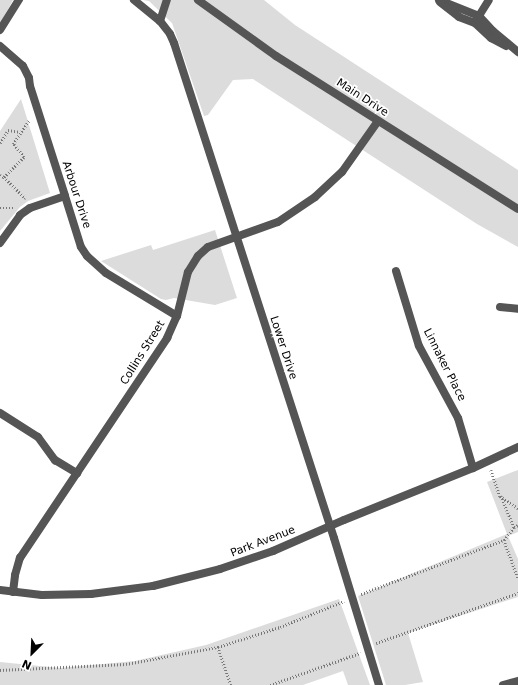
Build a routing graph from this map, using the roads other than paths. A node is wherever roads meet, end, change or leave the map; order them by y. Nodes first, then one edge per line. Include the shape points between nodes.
1 (19, 0) edge
2 (134, 0) edge
3 (167, 0) edge
4 (198, 0) edge
5 (439, 0) edge
6 (489, 0) edge
7 (477, 20) junction
8 (160, 21) junction
9 (0, 30) edge
10 (0, 46) edge
11 (516, 51) edge
12 (378, 121) junction
13 (65, 196) junction
14 (518, 209) edge
15 (236, 236) junction
16 (0, 243) edge
17 (396, 271) dead end
18 (500, 307) dead end
19 (518, 309) edge
20 (177, 316) junction
21 (0, 413) edge
22 (518, 447) edge
23 (473, 468) junction
24 (77, 473) junction
25 (330, 526) junction
26 (0, 590) edge
27 (13, 592) junction
28 (517, 683) edge
29 (379, 685) edge
30 (503, 685) edge

1 - 9 street
2 - 8 street, Lower Drive
3 - 8 street
4 - 12 street, Main Drive via 262,47
5 - 7 street via 459,17
6 - 7 street
7 - 11 street via 491,38
8 - 15 street, Lower Drive via 174,43
10 - 13 street, Arbour Drive via 27,72
12 - 14 street, Main Drive
12 - 15 street, Collins Street via 342,172 320,193 278,222
13 - 16 street via 30,208 20,215
13 - 20 street, Arbour Drive via 81,247 94,265
15 - 20 street, Collins Street via 208,247 198,256 188,272
15 - 25 street, Lower Drive
17 - 23 street, Linnaker Place via 419,346 458,418
18 - 19 street
20 - 24 street, Collins Street via 162,346
21 - 24 street via 38,437 55,460
22 - 23 street, Park Avenue
23 - 25 street, Park Avenue
24 - 27 street, Collins Street via 20,558
25 - 27 street, Park Avenue via 246,562 153,586 91,594
25 - 29 street, Lower Drive
26 - 27 street, Park Avenue
28 - 30 street

